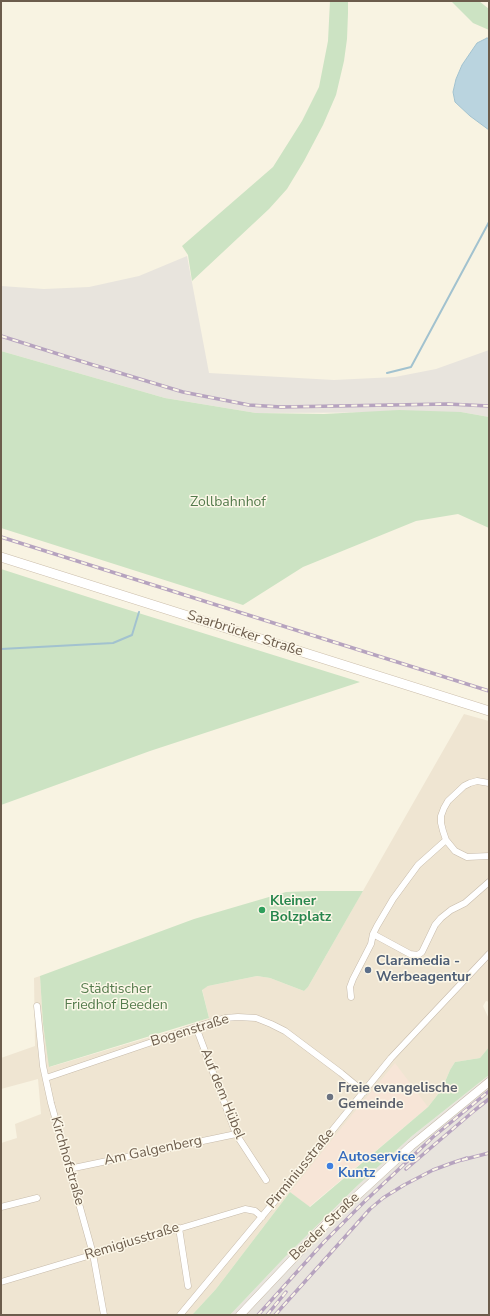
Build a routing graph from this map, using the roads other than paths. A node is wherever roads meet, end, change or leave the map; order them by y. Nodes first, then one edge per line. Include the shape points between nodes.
1 (1, 558) edge
2 (489, 711) edge
3 (489, 783) edge
4 (446, 840) junction
5 (489, 856) edge
6 (489, 882) edge
7 (373, 934) junction
8 (489, 954) edge
9 (350, 997) dead end
10 (37, 1006) dead end
11 (196, 1027) junction
12 (46, 1078) junction
13 (489, 1082) edge
14 (364, 1092) junction
15 (236, 1134) junction
16 (69, 1169) junction
17 (266, 1180) dead end
18 (37, 1198) dead end
19 (1, 1207) edge
20 (262, 1217) junction
21 (179, 1228) junction
22 (93, 1254) junction
23 (1, 1282) edge
24 (188, 1286) dead end
25 (104, 1315) edge
26 (180, 1315) edge
27 (240, 1315) edge

1 - 2 main road, Saarbrücker Straße
3 - 4 street via 470,783 448,802 441,816
4 - 5 street via 461,854
4 - 7 street via 418,865 393,899
6 - 7 street via 465,903 441,918 418,955 414,956
7 - 9 street via 372,944 353,979
8 - 14 street, Pirminiusstraße via 391,1058
10 - 12 street, Kirchhofstraße
11 - 12 street, Bogenstraße
11 - 14 street, Bogenstraße via 225,1018 256,1018 291,1035
11 - 15 street, Auf dem Hübel
12 - 16 street, Kirchhofstraße via 52,1110
13 - 27 street, Beeder Straße via 412,1146 329,1222
14 - 20 street, Pirminiusstraße
15 - 16 street, Am Galgenberg
15 - 17 street, Auf dem Hübel
16 - 22 street, Kirchhofstraße
18 - 19 street
20 - 21 street, Remigiusstraße via 251,1209 245,1209
20 - 26 street, Pirminiusstraße
21 - 22 street, Remigiusstraße
21 - 24 street
22 - 23 street, Remigiusstraße
22 - 25 street, Kirchhofstraße

